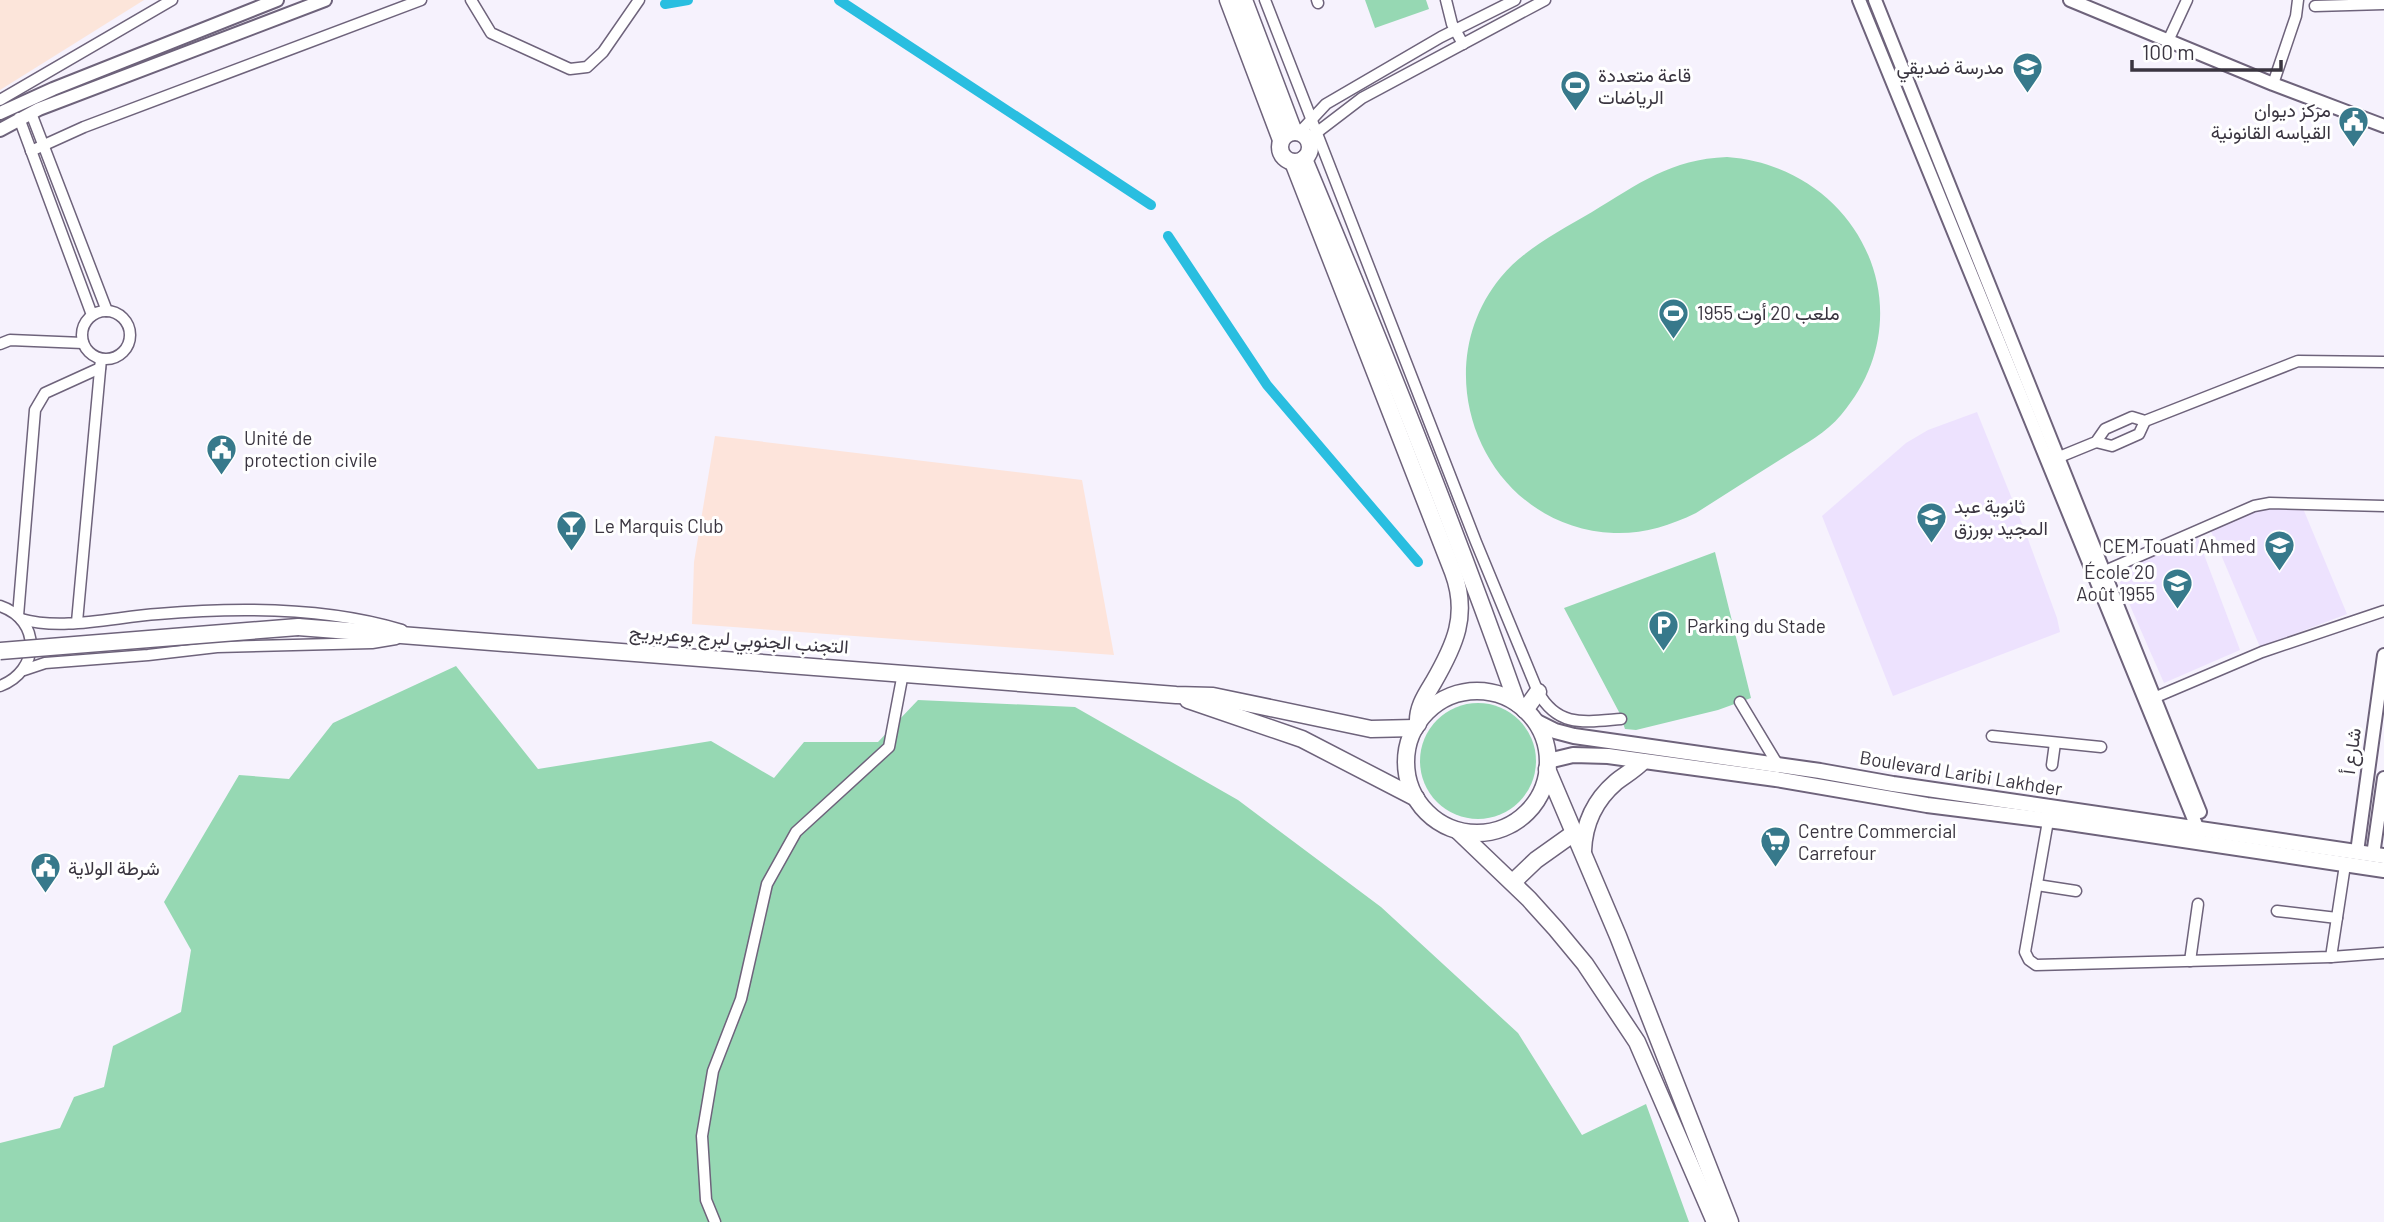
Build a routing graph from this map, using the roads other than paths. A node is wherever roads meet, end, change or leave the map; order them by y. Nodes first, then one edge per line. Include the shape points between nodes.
1 (172, 0) edge
2 (277, 0) edge
3 (325, 0) edge
4 (421, 0) edge
5 (471, 0) edge
6 (639, 0) edge
7 (1228, 0) edge
8 (1244, 0) edge
9 (1265, 0) edge
10 (1446, 0) edge
11 (1515, 0) edge
12 (1545, 0) edge
13 (1859, 0) edge
14 (1875, 0) edge
15 (2070, 0) edge
16 (2187, 0) edge
17 (2298, 0) edge
18 (2384, 4) edge
19 (2315, 6) dead end
20 (1456, 30) junction
21 (2168, 41) junction
22 (1463, 44) junction
23 (2273, 84) junction
24 (0, 100) edge
25 (0, 113) edge
26 (25, 116) junction
27 (1311, 118) junction
28 (2384, 126) edge
29 (0, 130) edge
30 (1300, 135) junction
31 (44, 146) junction
32 (31, 151) junction
33 (1298, 160) junction
34 (107, 311) junction
35 (92, 315) junction
36 (0, 344) edge
37 (83, 344) junction
38 (2384, 362) edge
39 (100, 363) junction
40 (2145, 421) junction
41 (2096, 442) junction
42 (2053, 460) junction
43 (2384, 506) edge
44 (2099, 573) junction
45 (0, 596) edge
46 (4, 608) edge
47 (2384, 611) edge
48 (19, 618) junction
49 (77, 622) junction
50 (419, 635) junction
51 (0, 650) edge
52 (2384, 655) edge
53 (24, 670) junction
54 (902, 673) junction
55 (0, 686) edge
56 (1538, 692) junction
57 (1176, 695) junction
58 (2150, 699) junction
59 (1740, 702) dead end
60 (1525, 711) junction
61 (1621, 719) dead end
62 (1416, 726) junction
63 (1993, 736) dead end
64 (2055, 743) junction
65 (2101, 747) dead end
66 (1642, 762) junction
67 (1548, 765) junction
68 (2052, 765) dead end
69 (1777, 772) junction
70 (2384, 778) edge
71 (1416, 798) junction
72 (2048, 821) junction
73 (1458, 831) junction
74 (1574, 832) junction
75 (2203, 833) junction
76 (2357, 852) junction
77 (1583, 853) junction
78 (2379, 855) edge
79 (2345, 865) junction
80 (2363, 867) junction
81 (2384, 870) edge
82 (1513, 883) junction
83 (2037, 885) junction
84 (2076, 891) dead end
85 (2198, 904) dead end
86 (2277, 911) dead end
87 (2337, 918) junction
88 (2384, 953) edge
89 (2331, 957) junction
90 (2190, 961) junction
91 (715, 1222) edge
92 (1715, 1222) edge
93 (1730, 1222) edge

1 - 24 street
2 - 25 street
3 - 26 street
4 - 31 street
5 - 6 street via 491,33 570,69 587,67 603,52
7 - 30 highway
8 - 30 highway
9 - 27 street
10 - 20 street
11 - 20 street
12 - 22 street
13 - 42 street
14 - 42 street
15 - 21 street
16 - 21 street
17 - 23 street
18 - 19 street
20 - 22 street
20 - 27 street via 1326,104
21 - 23 street
22 - 30 street
23 - 28 street
26 - 29 street
26 - 31 street
26 - 32 street
27 - 30 street
27 - 30 street
30 - 33 highway via 1308,152
30 - 33 highway via 1281,153 1287,160
30 - 56 street
31 - 32 street
31 - 34 street
32 - 35 street
33 - 60 highway via 1366,309
33 - 62 highway via 1460,595 1455,638 1420,704
34 - 35 street
34 - 39 street via 122,317 130,338 123,352
35 - 37 street via 83,328
36 - 37 street via 10,340
37 - 39 street
38 - 40 street via 2298,361
39 - 48 street via 46,393 35,410
39 - 49 street
40 - 41 street via 2132,417 2105,429
40 - 41 street via 2138,434 2112,446
41 - 42 street
42 - 44 street
43 - 44 street via 2254,506
44 - 58 street
45 - 46 street
46 - 48 street
47 - 58 street via 2262,652
48 - 49 street via 45,624
48 - 53 street via 31,644
49 - 50 street via 159,613 301,612 372,621
50 - 51 highway, التجنب الجنوبي لبرج بوعريريج, bridge via 298,627
50 - 53 street via 372,643 217,647 45,663
50 - 54 highway, التجنب الجنوبي لبرج بوعريريج
52 - 76 street, شارع أ
53 - 55 street
54 - 57 highway, التجنب الجنوبي لبرج بوعريريج
54 - 91 street via 890,747 796,832 767,884 741,999 713,1071 702,1136 706,1200
56 - 60 highway
56 - 61 street via 1549,709 1566,719
57 - 62 highway, التجنب الجنوبي لبرج بوعريريج via 1213,696 1371,729
57 - 71 highway, التجنب الجنوبي لبرج بوعريريج via 1302,739
58 - 75 street
59 - 69 street
60 - 62 highway via 1493,693 1467,692 1435,705
60 - 67 highway via 1544,740
60 - 69 main road, Boulevard Laribi Lakhder via 1555,731 1574,736
62 - 71 highway via 1407,769
63 - 64 street
64 - 65 street
64 - 68 street
66 - 67 main road, Boulevard Laribi Lakhder via 1590,754
66 - 69 main road, Boulevard Laribi Lakhder
66 - 77 highway via 1595,806
67 - 73 highway via 1537,800 1520,818 1490,832
67 - 74 highway
69 - 72 main road, Boulevard Laribi Lakhder via 1927,805
69 - 75 main road, Boulevard Laribi Lakhder
70 - 78 street, شارع أ
71 - 73 highway via 1433,818
72 - 75 main road, Boulevard Laribi Lakhder
72 - 83 street
73 - 82 highway
74 - 77 highway
74 - 82 highway
75 - 76 main road, Boulevard Laribi Lakhder
75 - 79 main road, Boulevard Laribi Lakhder
76 - 78 main road, Boulevard Laribi Lakhder
76 - 80 main road
77 - 93 highway
78 - 80 main road
79 - 80 main road, Boulevard Laribi Lakhder
79 - 87 street
80 - 81 main road, Boulevard Laribi Lakhder
82 - 92 highway via 1585,964 1637,1042
83 - 84 street
83 - 90 street via 2025,952 2036,965
85 - 90 street
86 - 87 street
87 - 89 street
88 - 89 street
89 - 90 street

